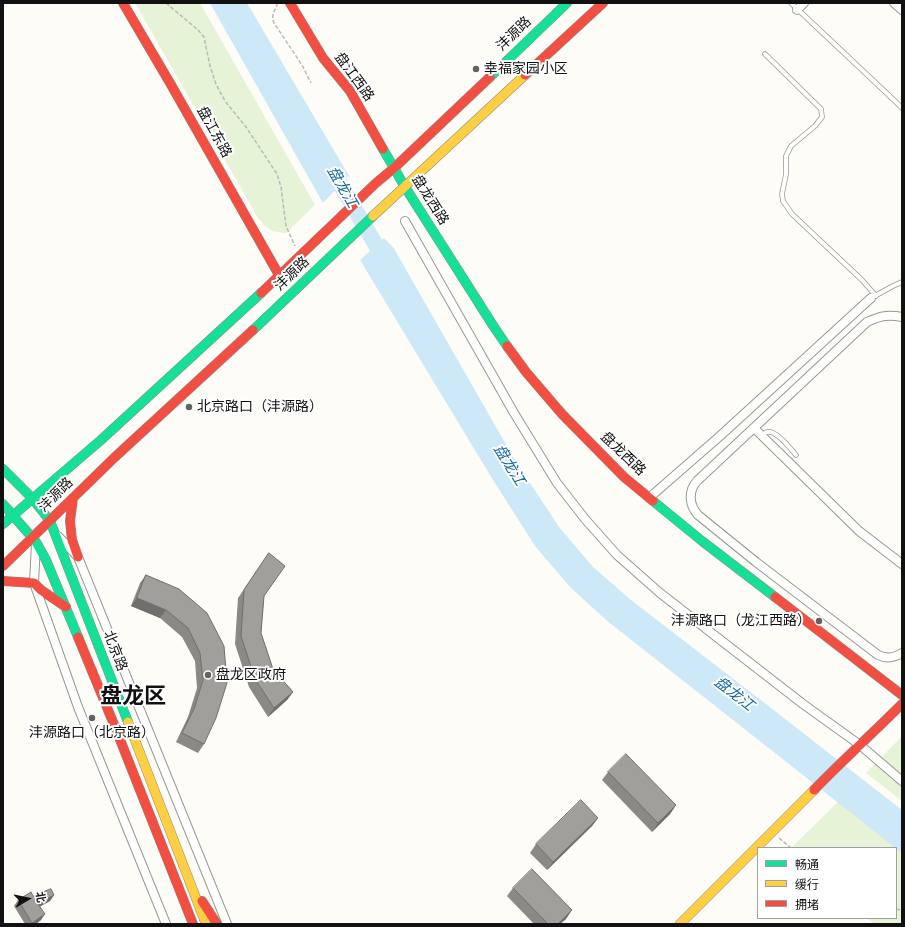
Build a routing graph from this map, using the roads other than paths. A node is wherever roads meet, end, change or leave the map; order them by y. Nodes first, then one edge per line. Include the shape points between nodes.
1 (123, 3) edge
2 (290, 3) edge
3 (568, 3) edge
4 (602, 3) edge
5 (791, 3) edge
6 (804, 3) edge
7 (894, 3) edge
8 (797, 10) junction
9 (902, 10) edge
10 (765, 54) dead end
11 (902, 108) edge
12 (394, 168) junction
13 (405, 187) junction
14 (404, 221) dead end
15 (279, 275) junction
16 (902, 282) edge
17 (874, 297) junction
18 (902, 317) edge
19 (754, 428) junction
20 (762, 435) junction
21 (796, 454) dead end
22 (3, 469) edge
23 (32, 498) junction
24 (73, 498) junction
25 (650, 498) junction
26 (3, 504) edge
27 (13, 515) junction
28 (50, 521) junction
29 (3, 524) edge
30 (56, 535) junction
31 (34, 540) junction
32 (78, 557) junction
33 (902, 564) edge
34 (3, 566) edge
35 (3, 581) edge
36 (34, 583) junction
37 (66, 607) junction
38 (902, 653) edge
39 (902, 695) edge
40 (902, 704) edge
41 (860, 745) junction
42 (902, 782) edge
43 (188, 878) junction
44 (166, 924) edge
45 (193, 924) edge
46 (206, 924) edge
47 (217, 924) edge
48 (227, 924) edge
49 (680, 924) edge

1 - 15 main road, 盘江东路
2 - 12 main road, 盘江西路 via 323,58 350,91
3 - 12 main road, 沣源路
4 - 13 main road, 沣源路
5 - 8 lane
6 - 8 street
7 - 9 street
8 - 11 lane
10 - 17 lane via 821,109 822,117 791,146 786,156 783,201 792,214 862,280
12 - 13 main road, 盘龙西路
12 - 15 main road, 沣源路
13 - 24 main road, 沣源路
13 - 25 main road, 盘龙西路 via 494,327 526,372 562,414 624,477
14 - 41 street via 514,413 557,483 585,519 617,554 660,593
15 - 23 main road, 沣源路 via 101,440
16 - 17 lane
17 - 25 street
18 - 19 street via 886,315 867,322
19 - 20 street
19 - 38 street via 693,485 690,497 694,510 756,562 878,656 890,658
20 - 21 lane via 772,432
20 - 33 street via 859,531
22 - 23 main road, 北京路
23 - 27 main road, 沣源路
23 - 28 main road, 北京路
24 - 28 main road, 沣源路
24 - 32 main road via 70,521 72,540
25 - 39 main road, 盘龙西路
26 - 27 main road, 北京路
27 - 29 main road, 沣源路
27 - 31 main road, 北京路
28 - 30 main road, 北京路
28 - 31 main road, 沣源路
30 - 32 street
30 - 43 main road, 北京路
31 - 34 main road, 沣源路
31 - 36 street
31 - 37 main road, 北京路 via 46,560
32 - 48 street
35 - 36 main road
36 - 37 main road
36 - 44 street via 78,707
37 - 45 main road, 北京路
40 - 41 main road
41 - 42 street
41 - 49 main road
43 - 46 main road, 北京路
43 - 47 main road

